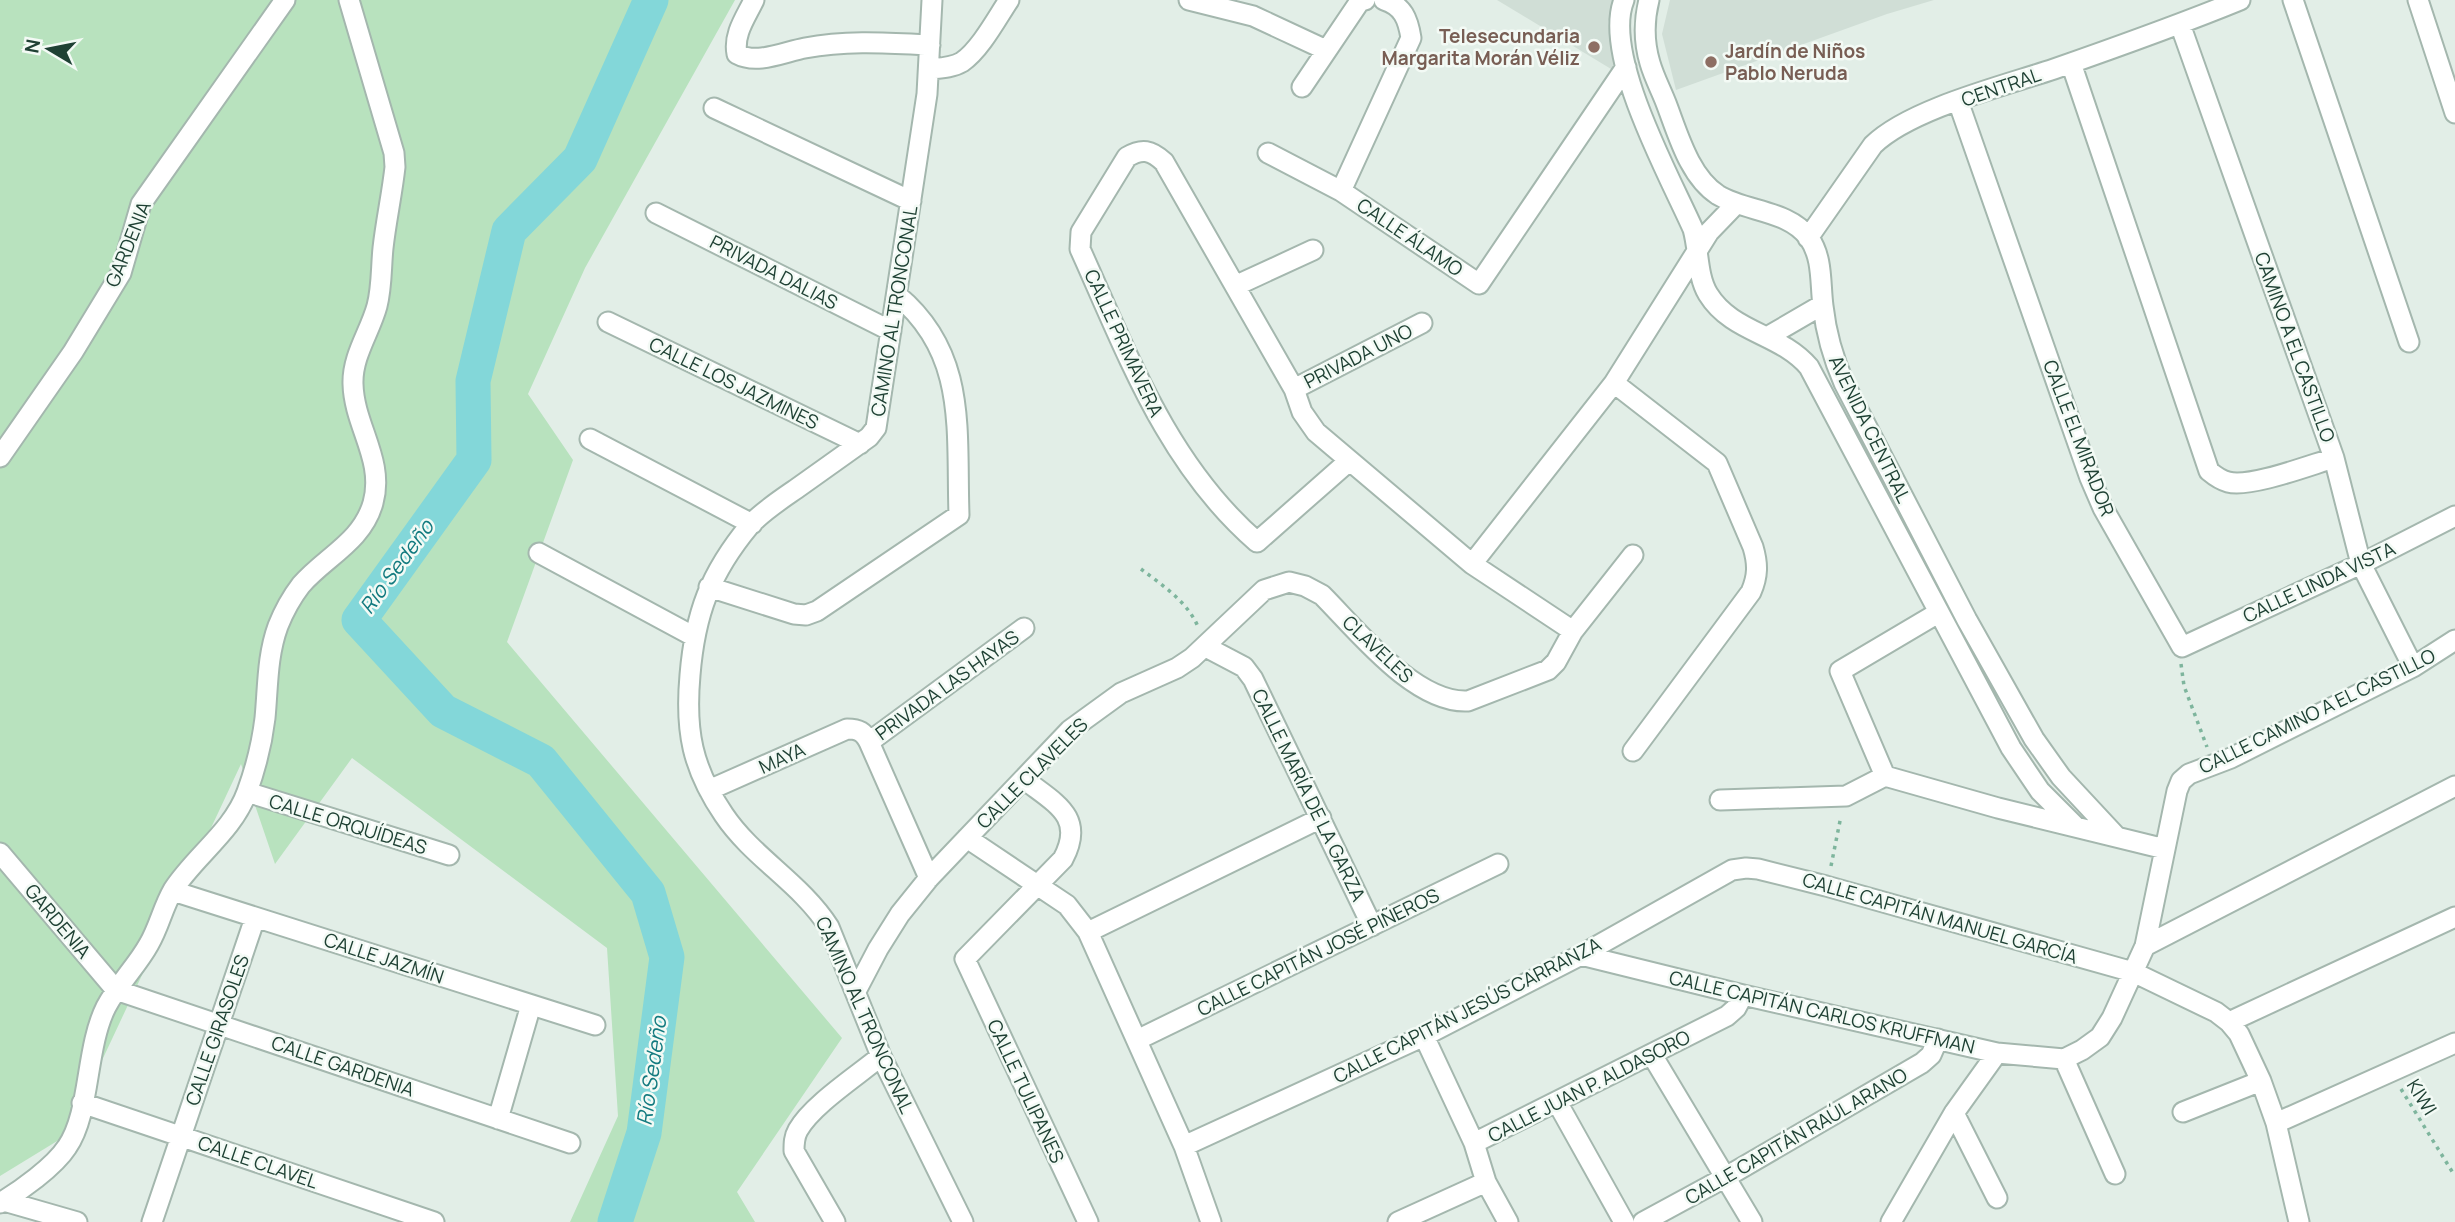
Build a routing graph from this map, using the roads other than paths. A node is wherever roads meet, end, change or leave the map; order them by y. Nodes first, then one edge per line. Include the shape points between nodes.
1 (285, 0) edge
2 (349, 0) edge
3 (754, 0) edge
4 (932, 0) edge
5 (1009, 0) edge
6 (1189, 0) edge
7 (1365, 0) edge
8 (1384, 0) edge
9 (1624, 0) edge
10 (1649, 0) edge
11 (2240, 0) edge
12 (2293, 0) edge
13 (2418, 0) edge
14 (1221, 3) edge
15 (2180, 24) junction
16 (930, 45) junction
17 (1326, 50) junction
18 (2071, 63) junction
19 (1626, 67) junction
20 (929, 69) junction
21 (1302, 88) dead end
22 (1958, 101) junction
23 (714, 108) dead end
24 (2455, 113) edge
25 (1268, 153) dead end
26 (1341, 191) junction
27 (911, 201) junction
28 (1736, 204) junction
29 (656, 212) dead end
30 (1808, 238) junction
31 (1699, 248) junction
32 (1313, 250) dead end
33 (1235, 286) junction
34 (897, 295) junction
35 (1822, 305) junction
36 (608, 322) dead end
37 (1422, 323) dead end
38 (891, 331) junction
39 (1768, 337) junction
40 (2409, 342) dead end
41 (1614, 383) junction
42 (1294, 389) junction
43 (590, 439) dead end
44 (860, 444) junction
45 (0, 457) edge
46 (2334, 458) junction
47 (1349, 461) junction
48 (2455, 516) edge
49 (752, 524) junction
50 (539, 553) dead end
51 (1633, 555) dead end
52 (1472, 564) junction
53 (2361, 564) junction
54 (1289, 582) joint
55 (709, 587) junction
56 (1938, 613) junction
57 (1024, 628) dead end
58 (1573, 631) junction
59 (693, 636) junction
60 (1206, 647) junction
61 (2182, 647) joint
62 (2452, 649) edge
63 (2413, 667) junction
64 (863, 736) junction
65 (1633, 751) dead end
66 (1885, 776) junction
67 (1024, 779) junction
68 (2455, 786) edge
69 (709, 790) junction
70 (247, 792) junction
71 (1720, 800) dead end
72 (1321, 818) junction
73 (2075, 826) junction
74 (2115, 835) junction
75 (967, 838) junction
76 (2165, 849) junction
77 (0, 853) edge
78 (449, 855) dead end
79 (1498, 864) dead end
80 (1746, 868) joint
81 (929, 878) junction
82 (1037, 887) junction
83 (173, 891) junction
84 (2455, 917) edge
85 (255, 918) junction
86 (1372, 926) junction
87 (1088, 932) junction
88 (2145, 946) junction
89 (1581, 955) junction
90 (2133, 972) junction
91 (116, 990) junction
92 (856, 991) junction
93 (1743, 995) junction
94 (531, 1005) junction
95 (2229, 1022) junction
96 (218, 1024) junction
97 (595, 1025) dead end
98 (1424, 1036) junction
99 (1938, 1039) junction
100 (1137, 1040) junction
101 (2455, 1043) edge
102 (1997, 1053) junction
103 (1652, 1055) junction
104 (881, 1056) junction
105 (2064, 1059) junction
106 (2261, 1081) junction
107 (1556, 1102) junction
108 (82, 1103) junction
109 (2183, 1112) dead end
110 (1954, 1113) junction
111 (498, 1119) junction
112 (2276, 1123) junction
113 (181, 1136) junction
114 (570, 1143) dead end
115 (1474, 1143) junction
116 (1184, 1146) junction
117 (2115, 1174) dead end
118 (1726, 1177) junction
119 (1486, 1182) junction
120 (1997, 1198) dead end
121 (2, 1202) edge
122 (77, 1222) edge
123 (152, 1222) edge
124 (434, 1222) edge
125 (835, 1222) edge
126 (962, 1222) edge
127 (1088, 1222) edge
128 (1211, 1222) edge
129 (1398, 1222) edge
130 (1508, 1222) edge
131 (1624, 1222) edge
132 (1643, 1222) edge
133 (1752, 1222) edge
134 (1891, 1222) edge
135 (2298, 1222) edge

1 - 45 street, GARDENIA via 141,204 121,273
2 - 70 street via 395,167 377,308 354,364 355,402 377,480 365,524 302,584 285,608 274,636 262,737
3 - 16 street via 735,45 737,54 745,58 839,43
4 - 16 street, CAMINO AL TRONCONAL
5 - 20 street via 962,62
6 - 14 street
7 - 17 street
8 - 26 street, CALLE ÁLAMO via 1395,4 1408,19 1411,38
9 - 19 street, AVENIDA CENTRAL via 1620,32
10 - 28 street via 1646,39 1650,64 1687,156 1716,193
11 - 15 street, CENTRAL
12 - 40 street
13 - 24 street
14 - 17 street
15 - 18 street, CENTRAL
15 - 46 street, CAMINO A EL CASTILLO
16 - 20 street, CAMINO AL TRONCONAL
17 - 21 street
18 - 22 street, CENTRAL
18 - 46 street via 2209,471 2229,483 2245,483
19 - 26 street, CALLE ÁLAMO via 1479,284
19 - 31 street, AVENIDA CENTRAL via 1635,99
20 - 27 street, CAMINO AL TRONCONAL
22 - 30 street, CENTRAL via 1886,132
22 - 61 street, CALLE EL MIRADOR via 2090,478
23 - 27 street
25 - 26 street
27 - 34 street, CAMINO AL TRONCONAL
28 - 30 street via 1778,217
28 - 31 street
29 - 38 street, PRIVADA DALIAS
30 - 35 street, AVENIDA CENTRAL via 1817,256
31 - 39 street, AVENIDA CENTRAL via 1707,292 1720,310
31 - 41 street
32 - 33 street
33 - 42 street
33 - 47 street, CALLE PRIMAVERA via 1164,162 1146,150 1127,158 1082,232 1080,249 1151,407 1216,503 1257,542
34 - 38 street, CAMINO AL TRONCONAL
34 - 55 street via 931,330 952,380 959,514 806,615
35 - 39 street
35 - 74 street, AVENIDA CENTRAL via 1844,383 1967,620 2047,759
36 - 44 street, CALLE LOS JAZMINES
37 - 42 street, PRIVADA UNO
38 - 44 street, CAMINO AL TRONCONAL via 876,428
39 - 56 street, AVENIDA CENTRAL via 1799,355 1809,367
41 - 52 street
41 - 65 street via 1717,463 1757,561 1751,592
42 - 47 street via 1316,432
43 - 49 street
44 - 49 street, CAMINO AL TRONCONAL
46 - 53 street, CAMINO A EL CASTILLO
47 - 52 street
48 - 53 street, CALLE LINDA VISTA
49 - 55 street, CAMINO AL TRONCONAL
50 - 59 street
51 - 58 street, CLAVELES
52 - 58 street
53 - 61 street, CALLE LINDA VISTA
53 - 63 street, CAMINO A EL CASTILLO
54 - 58 street, CLAVELES via 1322,595 1404,678 1457,702 1548,670
54 - 60 street, CALLE CLAVELES via 1264,590
55 - 59 street, CAMINO AL TRONCONAL
56 - 66 street via 1840,671
56 - 73 street, AVENIDA CENTRAL via 2024,771
57 - 64 street, PRIVADA LAS HAYAS
59 - 69 street, CAMINO AL TRONCONAL via 688,728
60 - 67 street, CALLE CLAVELES via 1177,668 1097,708
60 - 72 street, CALLE MARÍA DE LA GARZA via 1244,667 1253,679
62 - 63 street, CALLE CAMINO A EL CASTILLO
63 - 76 street, CALLE CAMINO A EL CASTILLO via 2189,774 2177,791
64 - 69 street, MAYA via 847,729
64 - 81 street
66 - 71 street via 1846,796
66 - 73 street
67 - 75 street, CALLE CLAVELES
67 - 82 street via 1064,811 1072,834 1063,859
68 - 88 street
69 - 92 street, CAMINO AL TRONCONAL via 734,830 818,910
70 - 78 street, CALLE ORQUÍDEAS
70 - 83 street via 233,818
72 - 86 street, CALLE MARÍA DE LA GARZA
72 - 87 street
73 - 74 street
74 - 76 street
75 - 81 street, CALLE CLAVELES
75 - 82 street
76 - 88 street, CALLE CAMINO A EL CASTILLO
77 - 91 street, GARDENIA
79 - 86 street, CALLE CAPITÁN JOSÉ PIÑEROS
80 - 89 street, CALLE CAPITÁN JESÚS CARRANZA via 1732,870
80 - 90 street, CALLE CAPITÁN MANUEL GARCÍA
81 - 92 street, CALLE CLAVELES via 878,948
82 - 87 street via 1067,905
82 - 127 street, CALLE TULIPANES via 965,959
83 - 85 street, CALLE JAZMÍN
83 - 91 street via 148,946
84 - 95 street
85 - 94 street, CALLE JAZMÍN
85 - 96 street, CALLE GIRASOLES
86 - 100 street, CALLE CAPITÁN JOSÉ PIÑEROS
87 - 100 street
88 - 90 street, CALLE CAMINO A EL CASTILLO
89 - 93 street, CALLE CAPITÁN CARLOS KRUFFMAN
89 - 98 street, CALLE CAPITÁN JESÚS CARRANZA
90 - 95 street, CALLE CAPITÁN MANUEL GARCÍA
90 - 105 street, CALLE CAMINO A EL CASTILLO via 2100,1037
91 - 96 street, CALLE GARDENIA
91 - 108 street via 97,1026
92 - 104 street, CAMINO AL TRONCONAL
93 - 99 street, CALLE CAPITÁN CARLOS KRUFFMAN
93 - 103 street, CALLE JUAN P. ALDASORO via 1727,1016
94 - 97 street, CALLE JAZMÍN
94 - 111 street
95 - 106 street
96 - 111 street, CALLE GARDENIA
96 - 113 street, CALLE GIRASOLES
98 - 115 street
98 - 116 street, CALLE CAPITÁN JESÚS CARRANZA
99 - 102 street, CALLE CAPITÁN CARLOS KRUFFMAN
99 - 118 street, CALLE CAPITÁN RAÚL ARANO via 1922,1063
100 - 116 street
101 - 112 street
102 - 105 street, CALLE CAPITÁN CARLOS KRUFFMAN
102 - 110 street
103 - 107 street, CALLE JUAN P. ALDASORO
103 - 118 street
104 - 125 street via 809,1115 793,1141 794,1152
104 - 126 street, CAMINO AL TRONCONAL
105 - 117 street
106 - 109 street
106 - 112 street
107 - 115 street, CALLE JUAN P. ALDASORO
107 - 131 street
108 - 113 street, CALLE CLAVEL
108 - 121 street via 68,1147
110 - 120 street
110 - 134 street
111 - 114 street, CALLE GARDENIA
112 - 135 street
113 - 123 street, CALLE GIRASOLES
113 - 124 street, CALLE CLAVEL
115 - 119 street, CALLE JUAN P. ALDASORO
116 - 128 street
118 - 132 street, CALLE CAPITÁN RAÚL ARANO
118 - 133 street
119 - 129 street
119 - 130 street, CALLE JUAN P. ALDASORO
121 - 122 street

